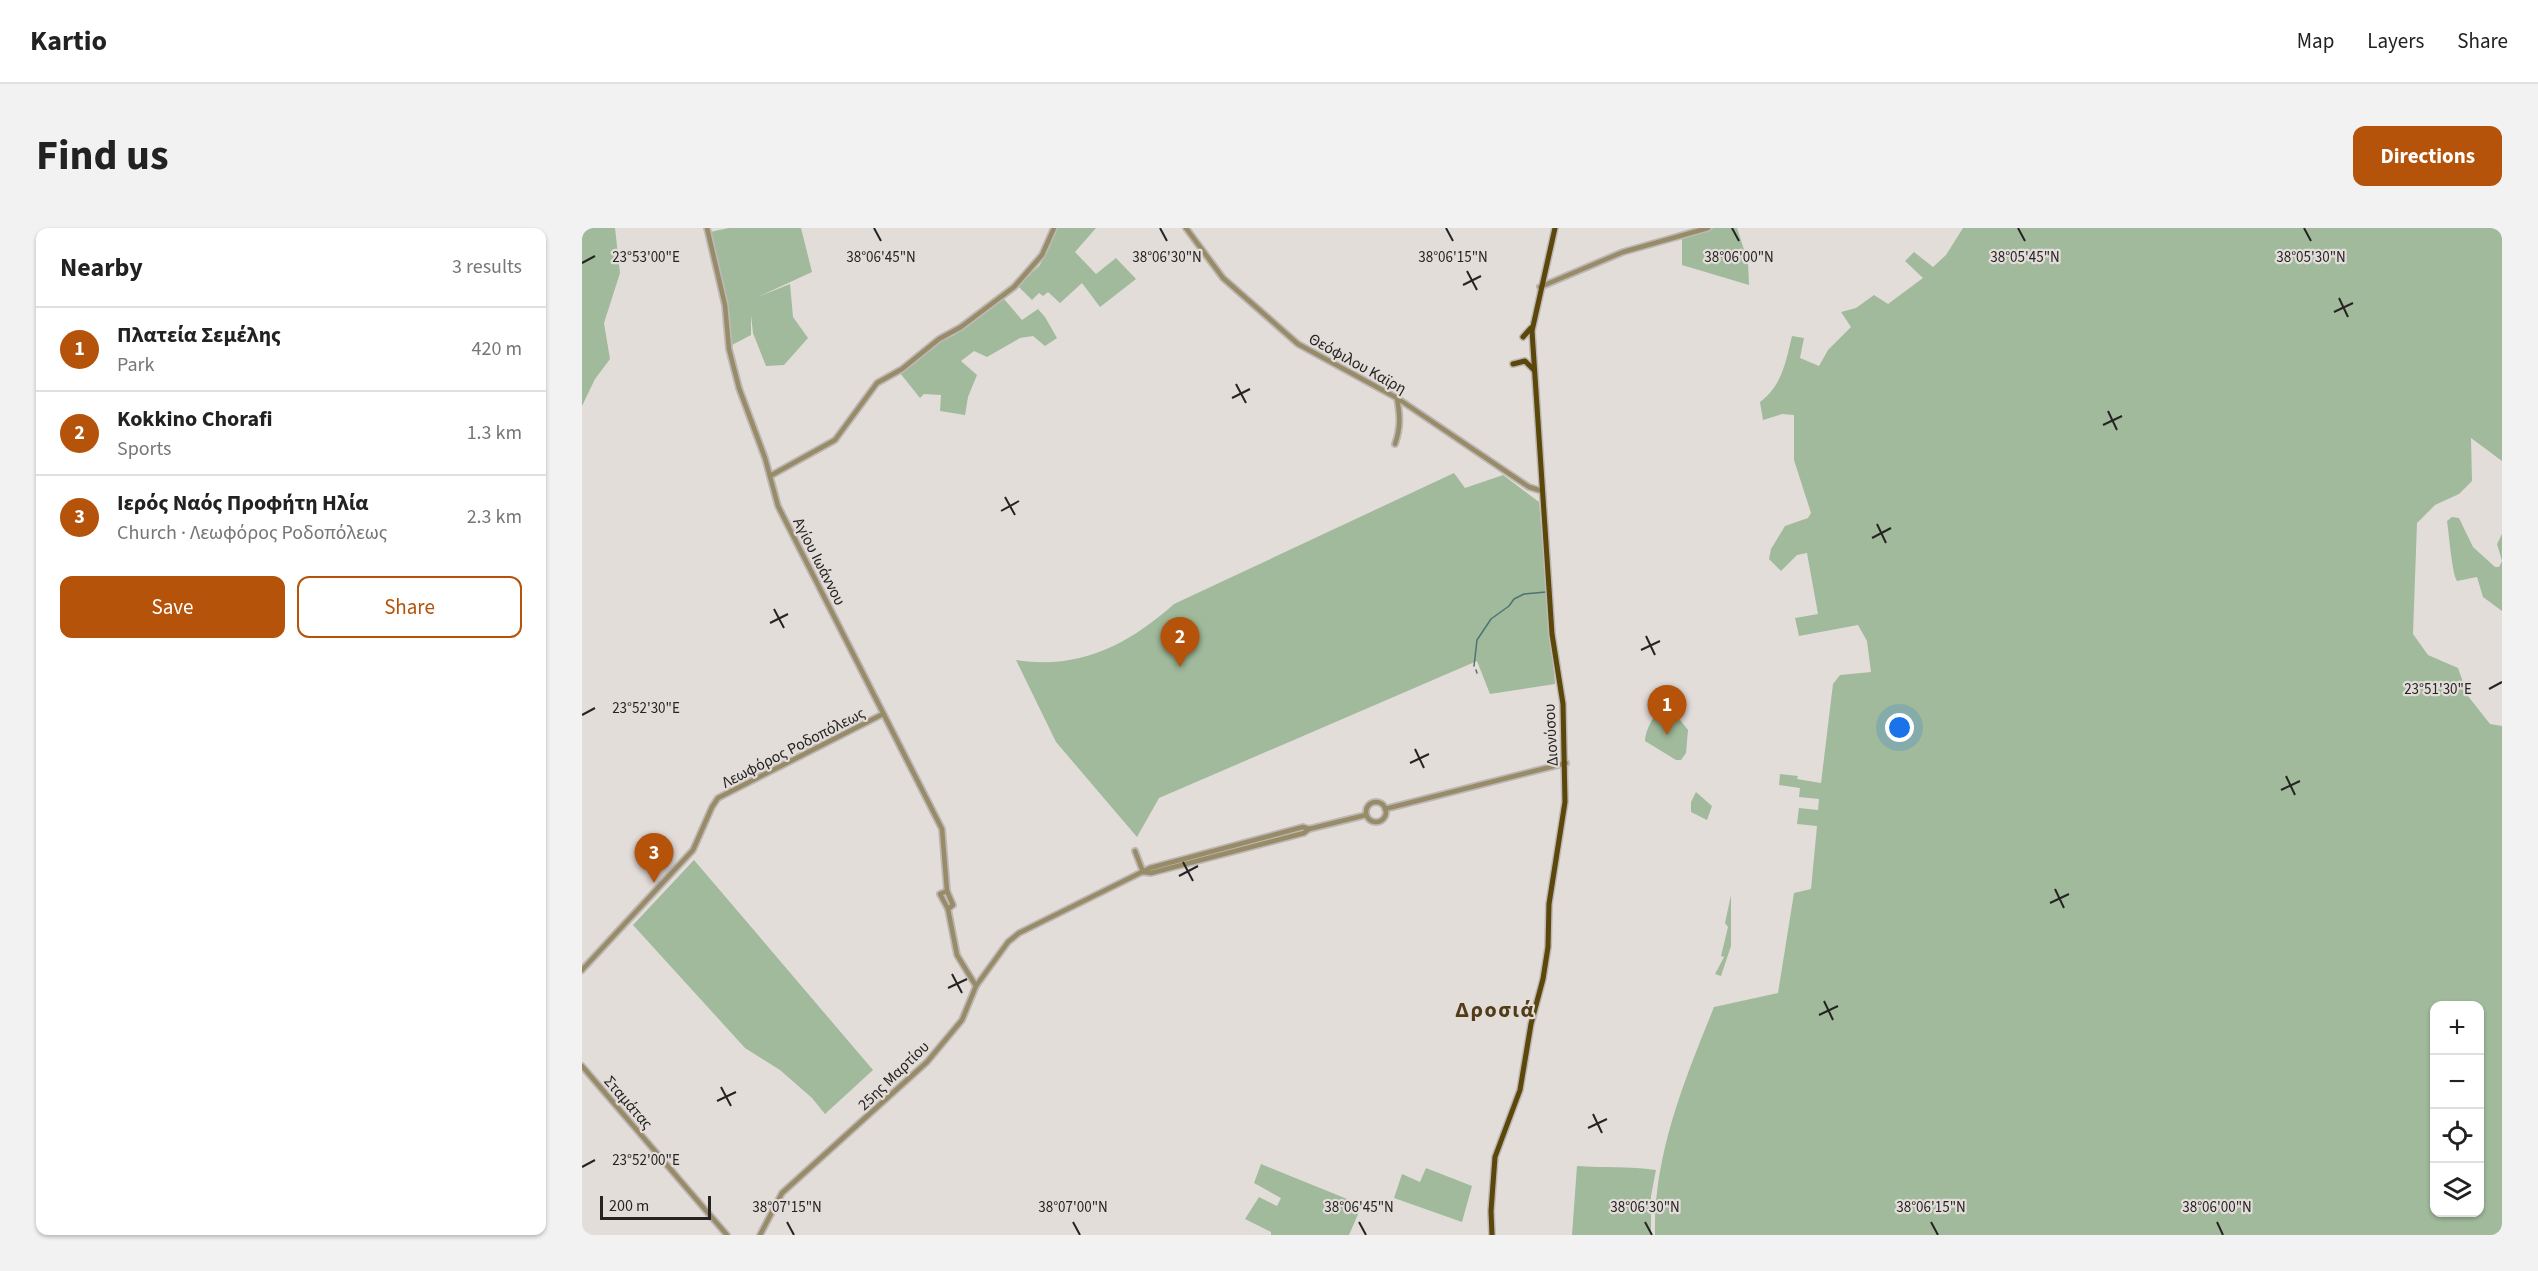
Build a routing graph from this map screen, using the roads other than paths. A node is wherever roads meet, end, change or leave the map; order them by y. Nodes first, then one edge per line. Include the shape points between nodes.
1 (707, 228) edge
2 (1054, 228) edge
3 (1186, 228) edge
4 (1555, 228) edge
5 (1708, 228) edge
6 (1540, 287) junction
7 (1532, 326) junction
8 (1523, 337) dead end
9 (1513, 363) dead end
10 (1534, 370) junction
11 (1397, 398) junction
12 (1395, 444) dead end
13 (770, 476) junction
14 (1542, 491) junction
15 (883, 714) junction
16 (1566, 763) junction
17 (1385, 809) junction
18 (1366, 815) junction
19 (1135, 851) dead end
20 (1143, 872) junction
21 (947, 891) junction
22 (948, 909) junction
23 (582, 970) edge
24 (976, 986) junction
25 (582, 1066) edge
26 (727, 1235) edge
27 (759, 1235) edge
28 (1492, 1235) edge

1 - 13 street, Αγίου Ιωάννου via 725,305 729,349
2 - 13 street via 1042,255 1014,287 877,383 835,440
3 - 11 street, Θεόφιλου Καϊρη via 1223,278 1272,324 1298,344
4 - 6 main road, Διονύσου
5 - 6 street via 1641,247
6 - 7 main road, Διονύσου
7 - 8 main road
7 - 10 main road, Διονύσου
9 - 10 main road via 1525,361
10 - 14 main road, Διονύσου
11 - 12 street via 1400,431
11 - 14 street, Θεόφιλου Καϊρη via 1529,487
13 - 15 street, Αγίου Ιωάννου via 778,506
14 - 16 main road, Διονύσου
15 - 21 street, Αγίου Ιωάννου via 942,829
15 - 23 street, Λεωφόρος Ροδοπόλεως via 718,798 693,850
16 - 17 street
16 - 28 main road, Διονύσου via 1546,961 1520,1090 1495,1157
17 - 18 street via 1375,802 1366,808
17 - 18 street via 1379,822
18 - 20 street
19 - 20 street
20 - 24 street, 25ης Μαρτίου via 1019,933
21 - 22 street via 953,905
21 - 22 street via 940,894
22 - 24 street via 957,955
24 - 27 street, 25ης Μαρτίου via 962,1020 927,1062 782,1193
25 - 26 street, Σταμάτας

